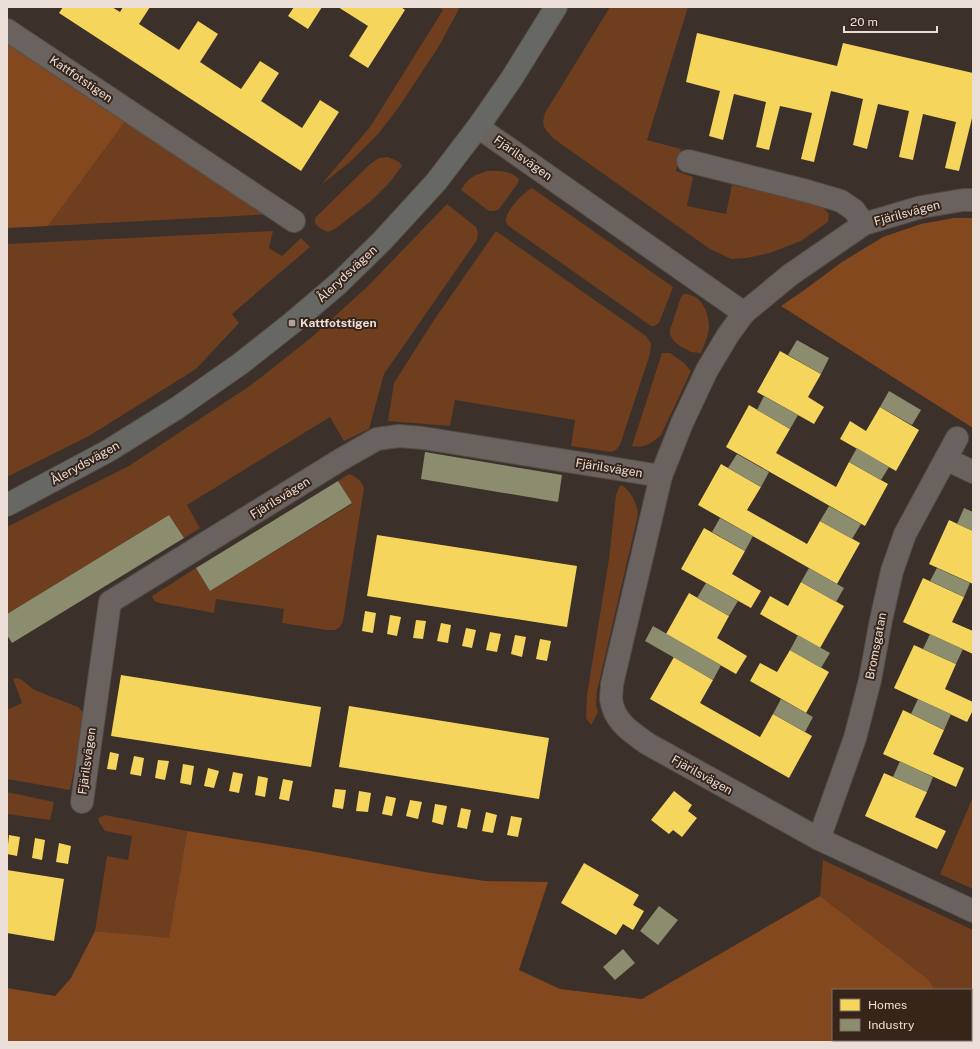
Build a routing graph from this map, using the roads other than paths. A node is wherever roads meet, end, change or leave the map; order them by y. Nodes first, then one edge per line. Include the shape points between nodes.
1 (556, 7) edge
2 (7, 30) edge
3 (478, 127) junction
4 (688, 161) dead end
5 (973, 200) edge
6 (294, 221) dead end
7 (864, 224) junction
8 (744, 313) junction
9 (957, 438) dead end
10 (946, 459) junction
11 (973, 472) edge
12 (661, 476) junction
13 (7, 505) edge
14 (82, 802) dead end
15 (819, 839) junction
16 (973, 911) edge

1 - 3 main road, Ålerydsvägen
2 - 6 street, Kattfotstigen
3 - 8 street, Fjärilsvägen
3 - 13 main road, Ålerydsvägen via 436,182 382,241 340,283 292,323 240,364 177,408 108,451
4 - 7 street, Fjärilsvägen via 841,201 854,210
5 - 7 street, Fjärilsvägen via 921,207
7 - 8 street, Fjärilsvägen via 790,275
8 - 12 street, Fjärilsvägen via 707,370
9 - 10 street, Bromsgatan
10 - 11 street
10 - 15 street, Bromsgatan via 905,534 892,571 870,680 855,738
12 - 14 street, Fjärilsvägen via 422,438 399,436 377,439 110,602
12 - 15 street, Fjärilsvägen via 612,684 611,699 615,714 632,734 648,744
15 - 16 street, Fjärilsvägen

